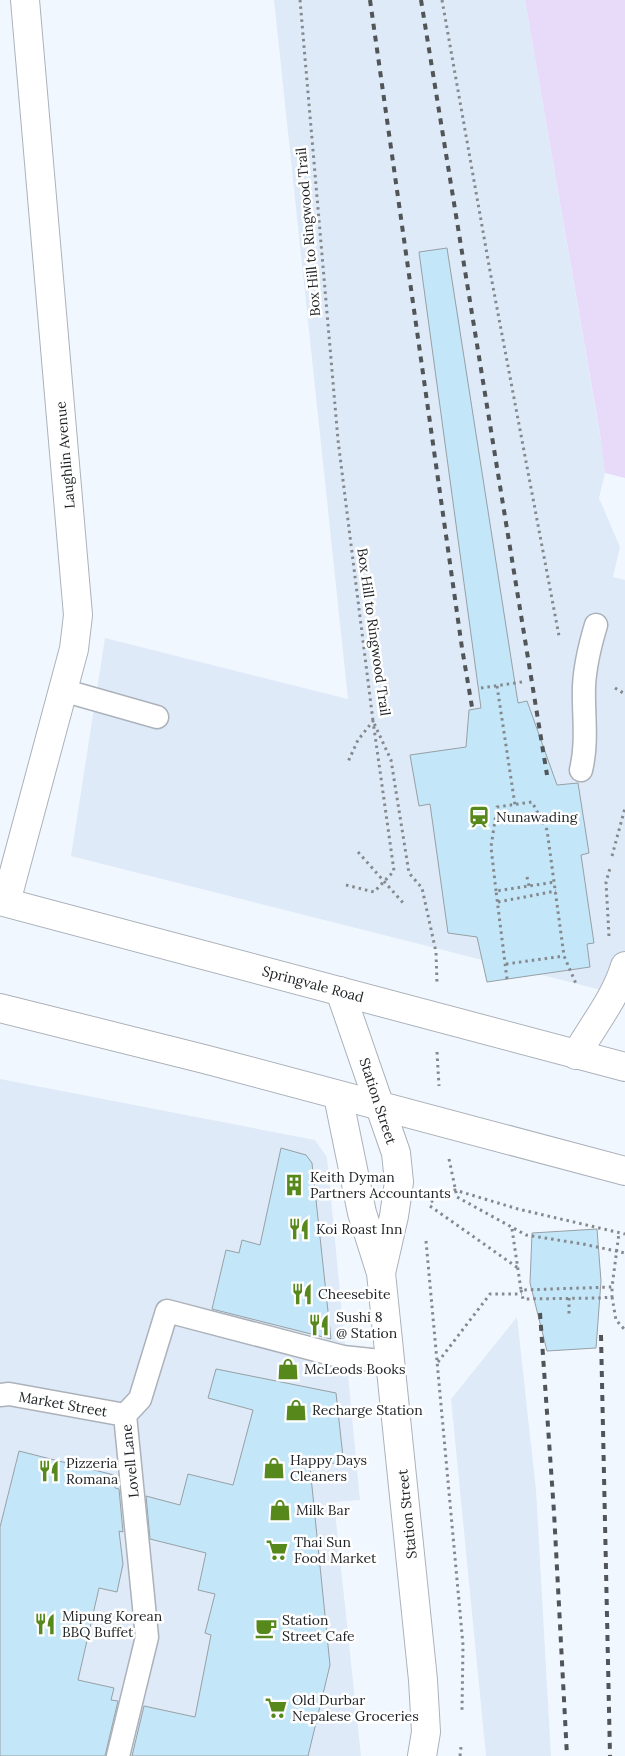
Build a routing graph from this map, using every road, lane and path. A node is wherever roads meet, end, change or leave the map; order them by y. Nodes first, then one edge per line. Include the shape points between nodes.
1 (25, 0) edge
2 (300, 0) edge
3 (442, 0) edge
4 (596, 625) dead end
5 (586, 672) junction
6 (522, 682) dead end
7 (497, 686) junction
8 (481, 688) dead end
9 (62, 690) junction
10 (625, 694) edge
11 (157, 717) dead end
12 (373, 721) junction
13 (347, 764) dead end
14 (581, 770) dead end
15 (515, 805) junction
16 (625, 808) edge
17 (358, 852) dead end
18 (612, 856) dead end
19 (610, 868) dead end
20 (527, 877) dead end
21 (384, 882) junction
22 (555, 882) junction
23 (346, 885) dead end
24 (529, 886) junction
25 (496, 891) junction
26 (556, 891) junction
27 (3, 902) edge
28 (498, 902) junction
29 (405, 905) dead end
30 (608, 942) dead end
31 (564, 956) junction
32 (506, 964) junction
33 (625, 966) edge
34 (507, 979) dead end
35 (579, 989) dead end
36 (340, 991) junction
37 (0, 1008) edge
38 (436, 1017) junction
39 (576, 1055) junction
40 (625, 1067) edge
41 (338, 1096) junction
42 (382, 1107) junction
43 (444, 1124) junction
44 (625, 1171) edge
45 (455, 1190) junction
46 (428, 1205) junction
47 (426, 1212) dead end
48 (512, 1228) junction
49 (619, 1233) junction
50 (625, 1234) edge
51 (425, 1239) dead end
52 (616, 1251) junction
53 (625, 1253) edge
54 (518, 1268) junction
55 (381, 1273) junction
56 (612, 1287) junction
57 (521, 1290) junction
58 (522, 1294) junction
59 (612, 1297) junction
60 (569, 1298) junction
61 (569, 1314) dead end
62 (625, 1330) edge
63 (390, 1362) junction
64 (438, 1363) junction
65 (0, 1395) edge
66 (125, 1415) junction
67 (461, 1719) dead end
68 (461, 1737) dead end
69 (118, 1756) edge
70 (422, 1756) edge
71 (460, 1756) edge

1 - 9 main road, Laughlin Avenue via 77,580 78,615 74,649
2 - 12 path, Box Hill to Ringwood Trail via 338,440
3 - 5 path via 558,633 566,652
4 - 5 lane
5 - 10 path
5 - 14 lane via 586,733
6 - 7 path
7 - 8 path
7 - 15 path
9 - 11 lane
9 - 27 main road, Laughlin Avenue
12 - 13 path via 358,740
12 - 21 path via 394,870
12 - 38 path, Box Hill to Ringwood Trail via 391,760 409,873 422,888 436,952
15 - 22 path via 532,802 547,830
15 - 25 path via 497,807 491,847
16 - 18 path
17 - 21 path
19 - 30 path via 606,882 610,925
20 - 24 path
21 - 23 path via 374,892
21 - 29 path
22 - 24 path
22 - 26 path
24 - 25 path
25 - 28 path
26 - 28 path
26 - 31 path
27 - 36 main road, Springvale Road
28 - 32 path
31 - 32 path
31 - 35 path
32 - 34 path
33 - 39 main road via 617,990
36 - 38 main road, Springvale Road
36 - 42 main road, Station Street
37 - 41 main road
38 - 39 main road, Springvale Road
38 - 43 path, Box Hill to Ringwood Trail via 437,1068
39 - 40 main road, Springvale Road
41 - 42 main road
41 - 55 main road, Station Street via 362,1213
42 - 43 main road
42 - 55 main road, Station Street via 396,1153 399,1182
43 - 44 main road
43 - 45 path, Box Hill to Ringwood Trail
45 - 46 path via 439,1195
45 - 48 path via 456,1197
45 - 49 path
46 - 47 path
46 - 54 path
48 - 52 path via 526,1236
48 - 54 path
49 - 50 path
49 - 52 path
51 - 64 path
52 - 53 path
52 - 56 path
54 - 57 path
55 - 63 main road, Station Street
56 - 57 path
56 - 59 path
57 - 58 path
58 - 60 path via 523,1300
58 - 64 path via 490,1294
59 - 60 path
59 - 62 path via 616,1320
60 - 61 path
63 - 66 lane, Lovell Lane via 343,1357 167,1312 140,1399
63 - 70 main road, Station Street via 423,1680 426,1732
64 - 67 path via 463,1644
65 - 66 lane, Market Street
66 - 69 lane, Lovell Lane via 147,1637
68 - 71 path

